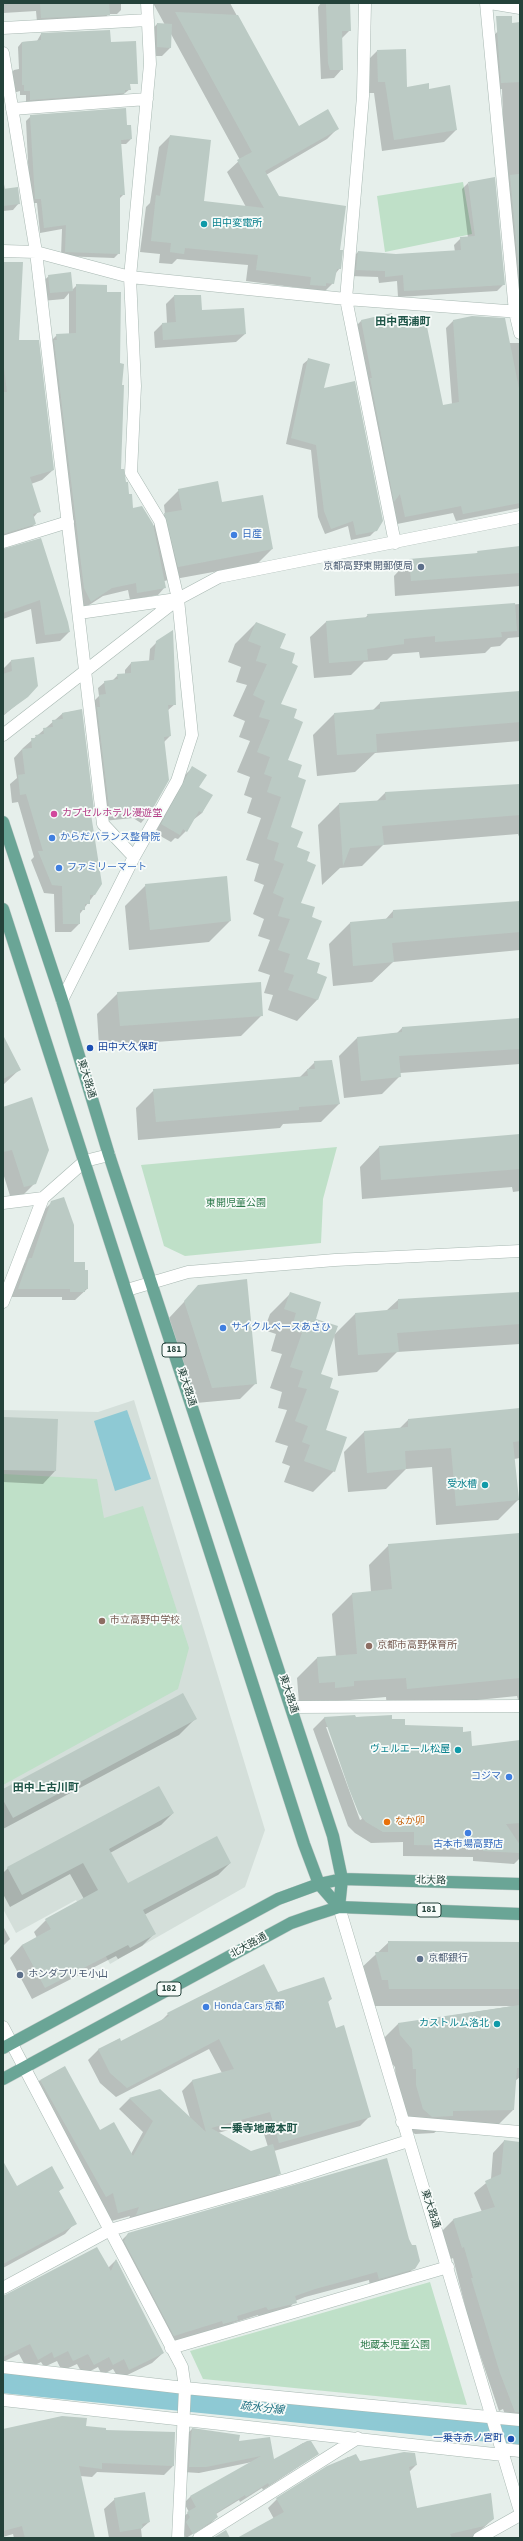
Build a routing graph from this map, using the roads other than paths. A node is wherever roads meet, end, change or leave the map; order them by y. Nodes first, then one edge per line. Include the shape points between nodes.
1 (147, 3) edge
2 (365, 3) edge
3 (486, 3) edge
4 (490, 3) edge
5 (520, 8) edge
6 (148, 20) junction
7 (3, 28) edge
8 (3, 53) edge
9 (147, 99) junction
10 (12, 109) junction
11 (3, 251) edge
12 (36, 252) junction
13 (130, 277) junction
14 (346, 299) junction
15 (518, 312) edge
16 (520, 333) edge
17 (520, 517) edge
18 (68, 522) junction
19 (3, 542) edge
20 (396, 542) junction
21 (178, 599) junction
22 (79, 613) junction
23 (86, 671) junction
24 (3, 735) edge
25 (3, 822) edge
26 (134, 856) junction
27 (3, 910) edge
28 (7, 937) edge
29 (62, 1000) junction
30 (108, 1155) junction
31 (85, 1161) junction
32 (43, 1198) junction
33 (3, 1202) edge
34 (520, 1251) edge
35 (152, 1282) junction
36 (127, 1290) junction
37 (3, 1302) edge
38 (520, 1706) edge
39 (292, 1707) junction
40 (342, 1879) junction
41 (319, 1884) junction
42 (520, 1884) edge
43 (339, 1907) junction
44 (520, 1914) edge
45 (3, 2027) edge
46 (7, 2046) edge
47 (25, 2068) junction
48 (3, 2079) edge
49 (402, 2122) junction
50 (520, 2132) edge
51 (408, 2141) junction
52 (110, 2230) junction
53 (448, 2267) junction
54 (3, 2288) edge
55 (172, 2348) junction
56 (3, 2367) edge
57 (185, 2388) junction
58 (3, 2400) edge
59 (184, 2419) junction
60 (520, 2420) edge
61 (494, 2423) junction
62 (358, 2438) junction
63 (502, 2449) junction
64 (520, 2451) edge
65 (520, 2511) edge
66 (520, 2515) edge
67 (178, 2538) edge
68 (199, 2538) edge
69 (479, 2538) edge

1 - 6 street
2 - 14 street via 363,96
3 - 15 street
4 - 5 street
6 - 7 street
6 - 9 street via 150,64
8 - 10 street
9 - 10 street
9 - 13 street
10 - 12 street
11 - 12 street
12 - 13 street
12 - 18 street
13 - 14 street
13 - 21 street via 135,386 131,473 160,521
14 - 15 street
14 - 20 street
15 - 16 street
17 - 20 street
18 - 19 street
18 - 22 street
20 - 21 street via 219,577
21 - 22 street
21 - 23 street
21 - 26 street via 192,735 177,781
22 - 23 street
23 - 24 street
23 - 26 street via 103,824
25 - 29 main road, 東大路通 / 181
26 - 29 street
27 - 28 main road, 東大路通 / 181
28 - 31 main road, 東大路通 / 181
29 - 30 main road, 東大路通 / 181
30 - 31 street
30 - 35 main road, 東大路通 / 181
31 - 32 street
31 - 36 main road, 東大路通 / 181
32 - 33 street
32 - 37 street
34 - 35 street via 335,1260 196,1271
35 - 36 street
35 - 39 main road, 東大路通 / 181
36 - 41 main road, 東大路通 / 181
38 - 39 street
39 - 40 main road, 東大路通 / 181 via 333,1836
40 - 41 main road
40 - 42 main road, 北大路
40 - 43 main road, 東大路通 / 181
41 - 43 main road, 東大路通 / 181
41 - 46 main road via 278,1899
43 - 44 main road, 北大路通 / 181
43 - 47 main road, 北大路通 / 182 via 291,1923
43 - 49 street, 東大路通
45 - 46 street
46 - 47 street
47 - 48 main road, 北大路通 / 182
47 - 52 street
49 - 50 street
49 - 51 street, 東大路通
51 - 52 street via 289,2179
51 - 53 street, 東大路通
52 - 54 street
52 - 55 street
53 - 55 street
53 - 61 street, 東大路通
55 - 57 street via 182,2367
56 - 57 street
57 - 59 street
57 - 61 street
58 - 59 street
59 - 62 street
59 - 67 street
60 - 61 street
61 - 63 street, 東大路通
62 - 63 street
62 - 68 street
63 - 64 street
63 - 65 street, 東大路通
66 - 69 street

